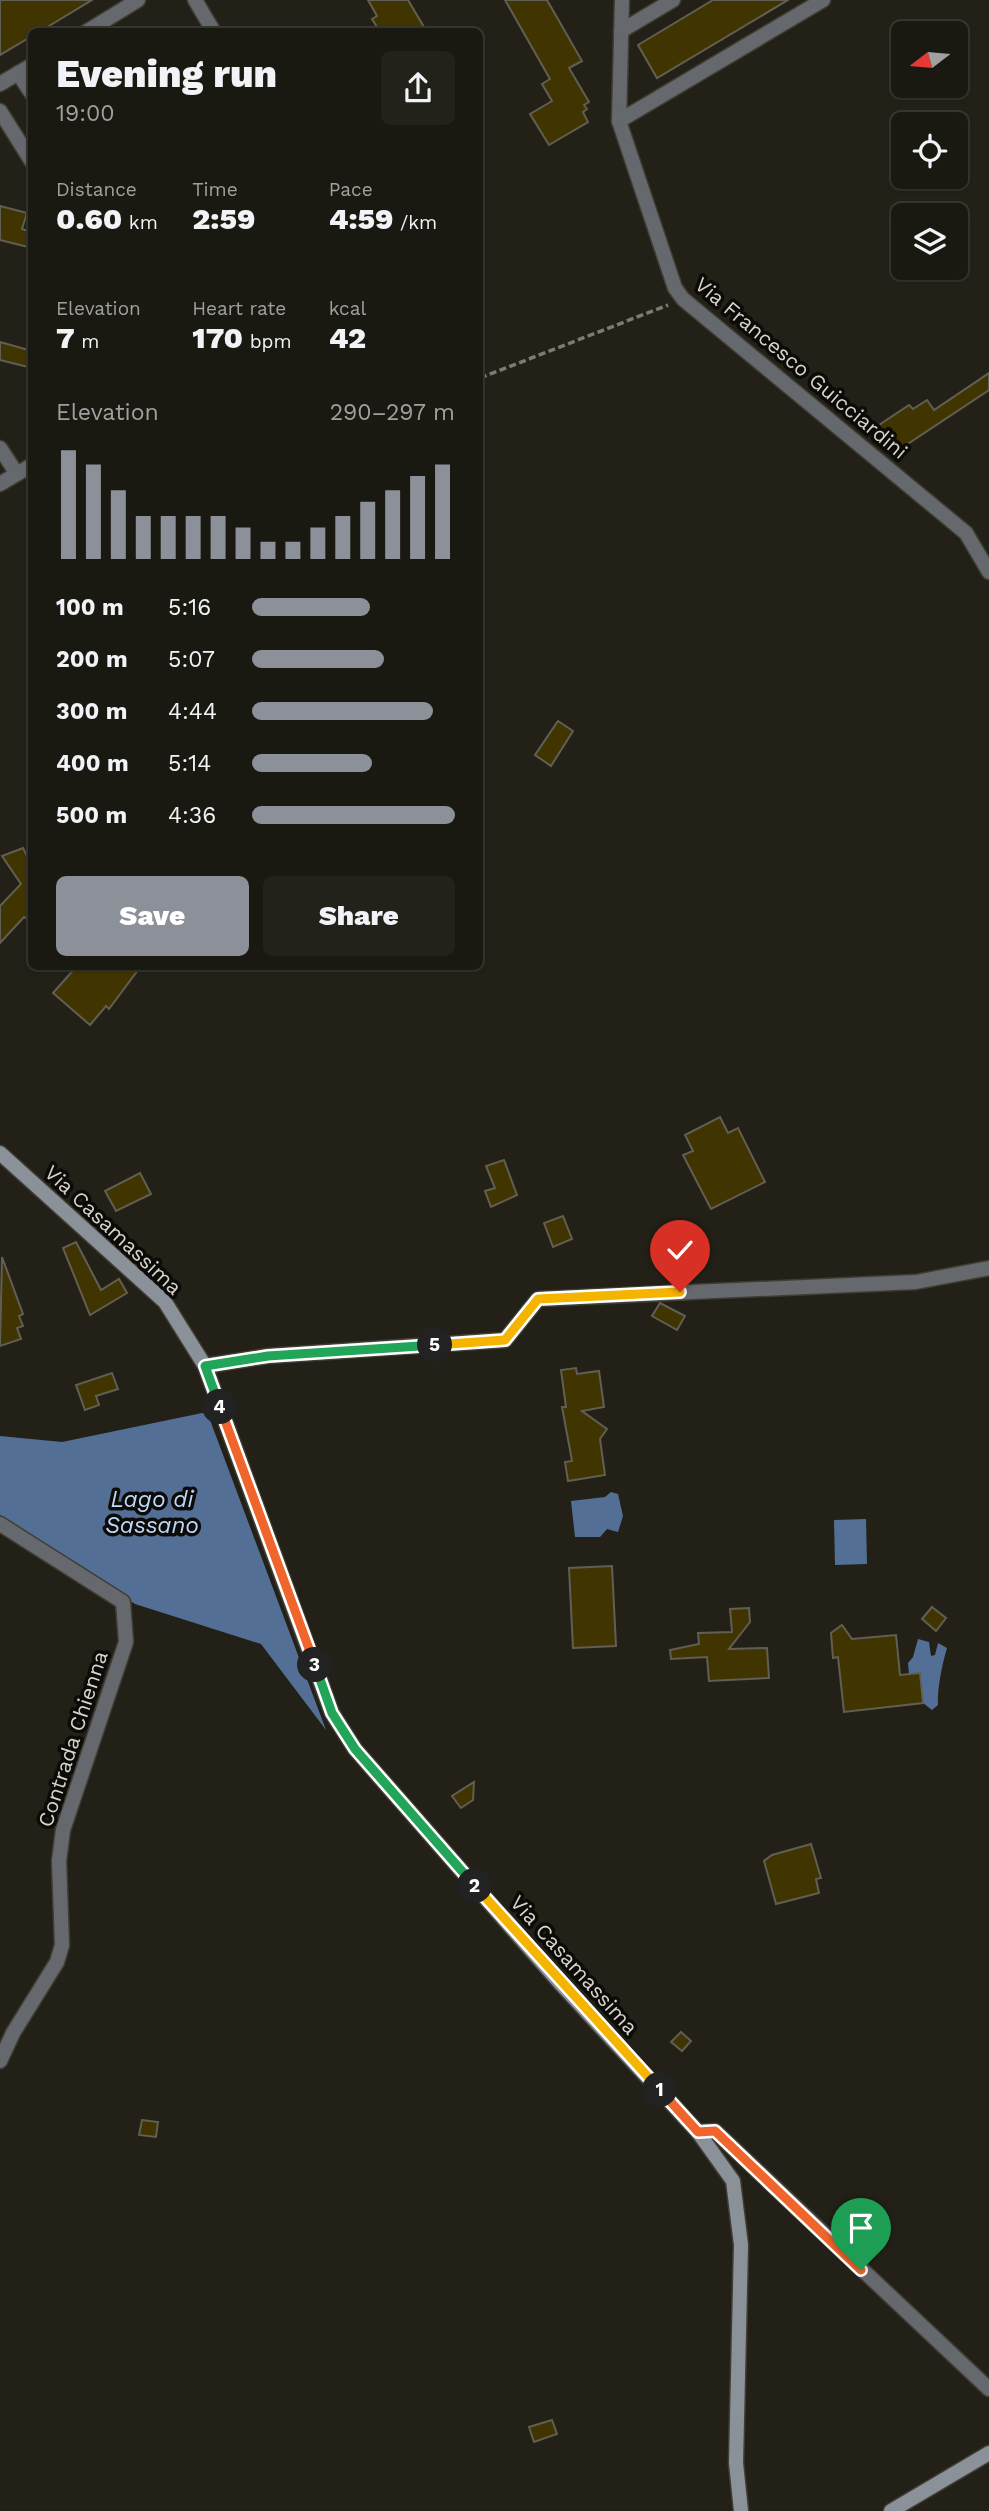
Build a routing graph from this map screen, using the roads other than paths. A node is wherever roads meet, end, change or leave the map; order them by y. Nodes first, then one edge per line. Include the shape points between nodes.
1 (138, 0) edge
2 (195, 0) edge
3 (622, 0) edge
4 (673, 0) edge
5 (822, 0) edge
6 (92, 28) edge
7 (212, 28) edge
8 (621, 31) junction
9 (28, 67) edge
10 (18, 73) junction
11 (0, 84) edge
12 (28, 88) edge
13 (0, 111) edge
14 (619, 121) junction
15 (28, 156) edge
16 (0, 448) edge
17 (28, 467) edge
18 (17, 474) junction
19 (0, 484) edge
20 (989, 572) edge
21 (0, 1153) edge
22 (989, 1268) edge
23 (205, 1366) junction
24 (0, 1524) edge
25 (0, 2061) edge
26 (698, 2132) junction
27 (989, 2389) edge
28 (989, 2453) edge
29 (741, 2511) edge
30 (891, 2511) edge

1 - 6 street
2 - 7 street
3 - 8 street, Via Francesco Guicciardini
4 - 8 street
5 - 14 street
8 - 14 street, Via Francesco Guicciardini
9 - 10 street
10 - 11 street
10 - 12 street
13 - 15 street
14 - 20 street, Via Francesco Guicciardini via 675,288 683,299 966,533
16 - 18 street
17 - 18 street
18 - 19 street
21 - 23 main road, Via Casamassima via 165,1302
22 - 23 street via 916,1282 538,1299 505,1340 268,1356
23 - 26 main road, Via Casamassima via 332,1713 355,1749
24 - 25 street, Contrada Chienna via 123,1602 127,1628 63,1830 59,1861 62,1945 57,1962
26 - 27 street via 715,2131
26 - 29 main road, Via Casamassima via 733,2181 741,2245 736,2463
28 - 30 main road

